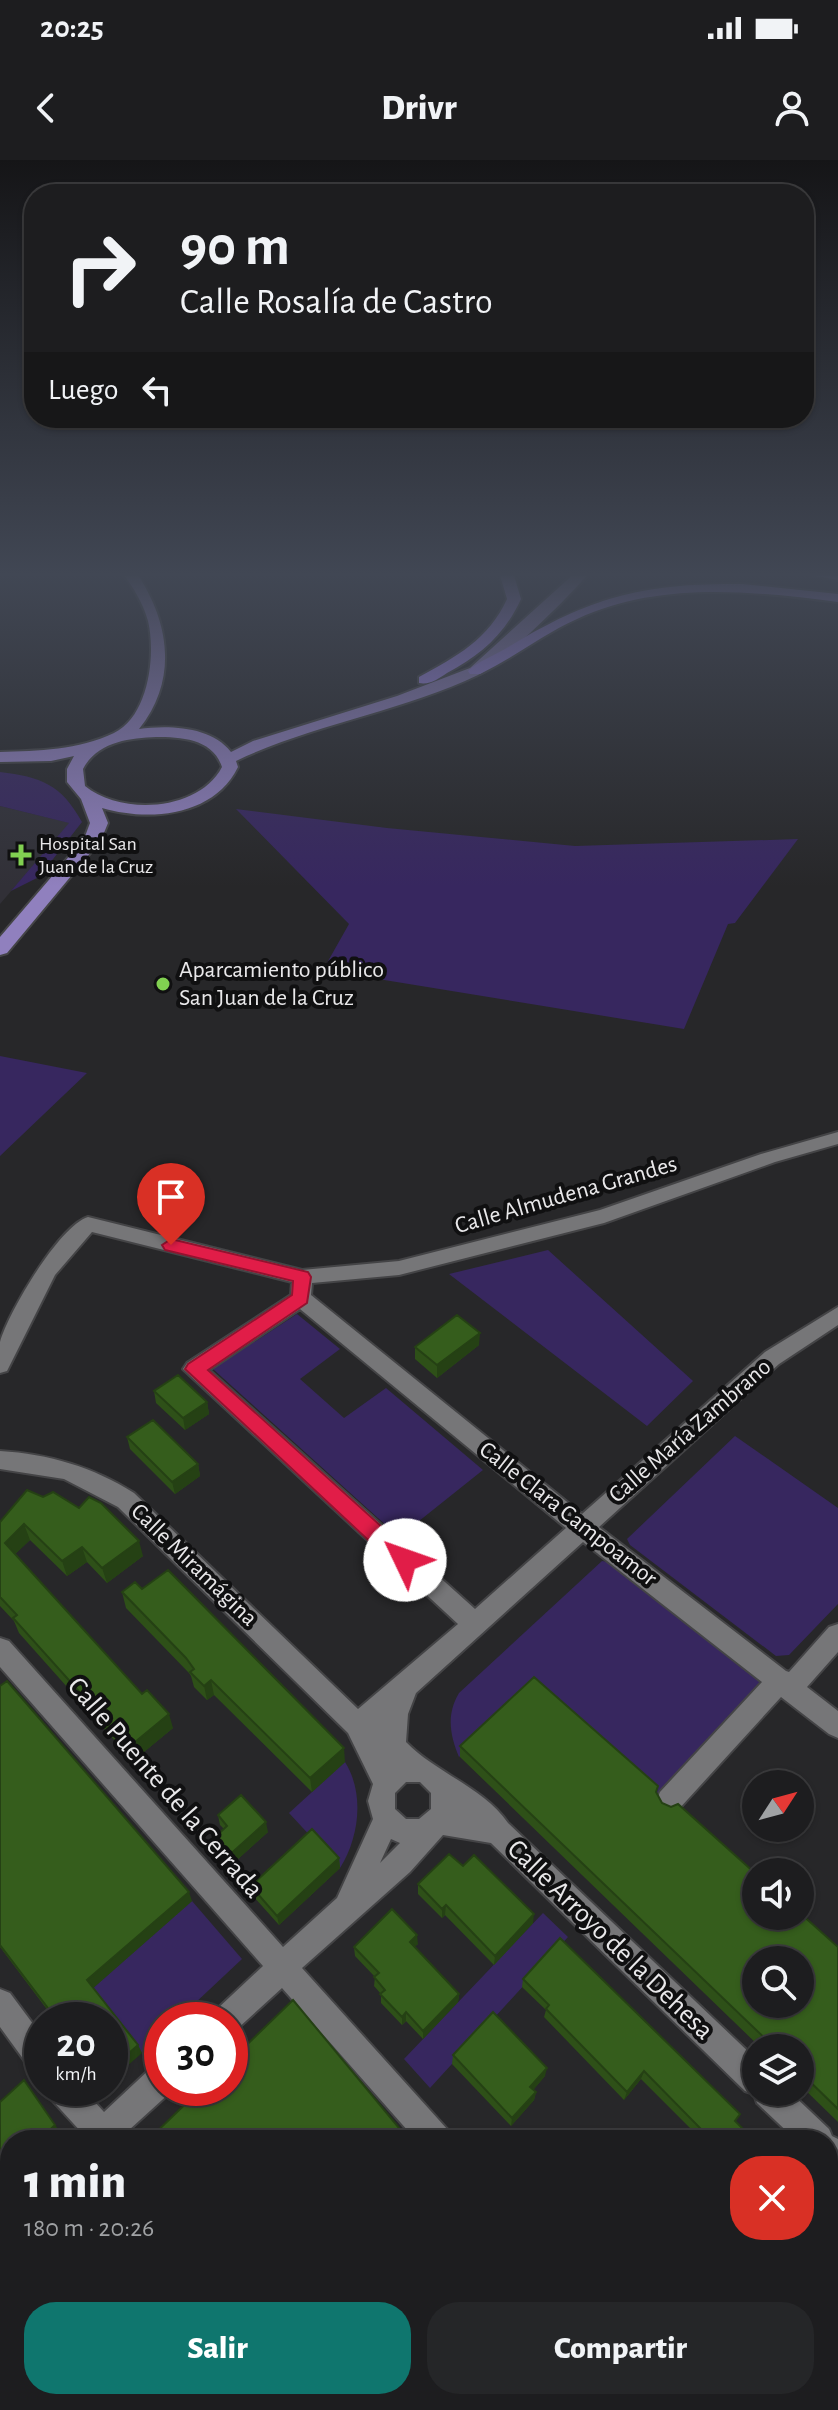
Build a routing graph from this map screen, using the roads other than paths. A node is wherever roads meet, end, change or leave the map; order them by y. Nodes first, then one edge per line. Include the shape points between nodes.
1 (153, 677) edge
2 (430, 677) edge
3 (432, 677) edge
4 (459, 677) edge
5 (424, 680) junction
6 (148, 708) junction
7 (185, 734) junction
8 (116, 738) junction
9 (203, 739) junction
10 (99, 745) junction
11 (228, 759) junction
12 (0, 760) edge
13 (62, 777) junction
14 (89, 797) junction
15 (166, 807) junction
16 (84, 850) junction
17 (0, 949) edge
18 (838, 1138) edge
19 (301, 1288) junction
20 (838, 1315) edge
21 (0, 1365) edge
22 (0, 1460) edge
23 (581, 1527) junction
24 (475, 1624) junction
25 (838, 1635) edge
26 (0, 1649) edge
27 (785, 1684) junction
28 (406, 1686) junction
29 (357, 1725) junction
30 (838, 1726) edge
31 (393, 1746) junction
32 (416, 1770) junction
33 (386, 1783) junction
34 (441, 1785) junction
35 (669, 1801) dead end
36 (386, 1819) junction
37 (434, 1824) junction
38 (499, 1832) junction
39 (346, 1908) junction
40 (282, 1969) junction
41 (246, 2002) edge
42 (0, 2003) edge
43 (24, 2036) edge
44 (742, 2066) edge
45 (144, 2096) edge
46 (76, 2106) edge
47 (783, 2106) edge
48 (95, 2130) edge
49 (107, 2130) edge
50 (427, 2130) edge
51 (808, 2130) edge

1 - 6 main road
2 - 5 highway
3 - 5 main road
4 - 11 main road
5 - 9 main road via 235,736
6 - 7 main road via 169,728
6 - 8 main road via 136,726
7 - 8 main road
7 - 9 main road
8 - 10 main road
9 - 11 main road
10 - 12 main road
10 - 13 main road
11 - 15 main road via 228,775 218,787
12 - 13 main road
13 - 14 main road
14 - 15 main road via 129,808
14 - 16 main road via 99,823
15 - 16 main road via 120,826
16 - 17 main road
18 - 19 street, Calle Almudena Grandes via 604,1216
19 - 21 street, Calle Almudena Grandes via 88,1224 73,1235 33,1295
19 - 23 street, Calle Clara Campoamor
19 - 24 street via 194,1369
20 - 23 street, Calle María Zambrano via 772,1358
22 - 29 street, Calle Miramágina via 66,1469 126,1500
23 - 24 street, Calle María Zambrano
23 - 27 street, Calle Clara Campoamor
24 - 28 street, Calle María Zambrano
25 - 27 street
26 - 40 street, Calle Puente de la Cerrada
27 - 30 street, Calle Clara Campoamor
27 - 35 street
28 - 29 street, Calle María Zambrano
28 - 31 street via 395,1714
29 - 31 street, Calle Miramágina
29 - 33 street, Calle Miramágina
31 - 32 street, Calle Miramágina
32 - 33 street
32 - 34 street
33 - 36 street via 380,1801
34 - 37 street via 445,1803
34 - 38 street, Calle Arroyo de la Dehesa via 487,1815
36 - 37 street via 406,1832
36 - 39 street
37 - 38 street, Calle Arroyo de la Dehesa via 476,1825
37 - 39 street via 414,1851
38 - 44 street, Calle Arroyo de la Dehesa
39 - 40 street
40 - 41 street
40 - 50 street, Calle Puente de la Cerrada
42 - 43 street
45 - 49 street
46 - 48 street
47 - 51 street

